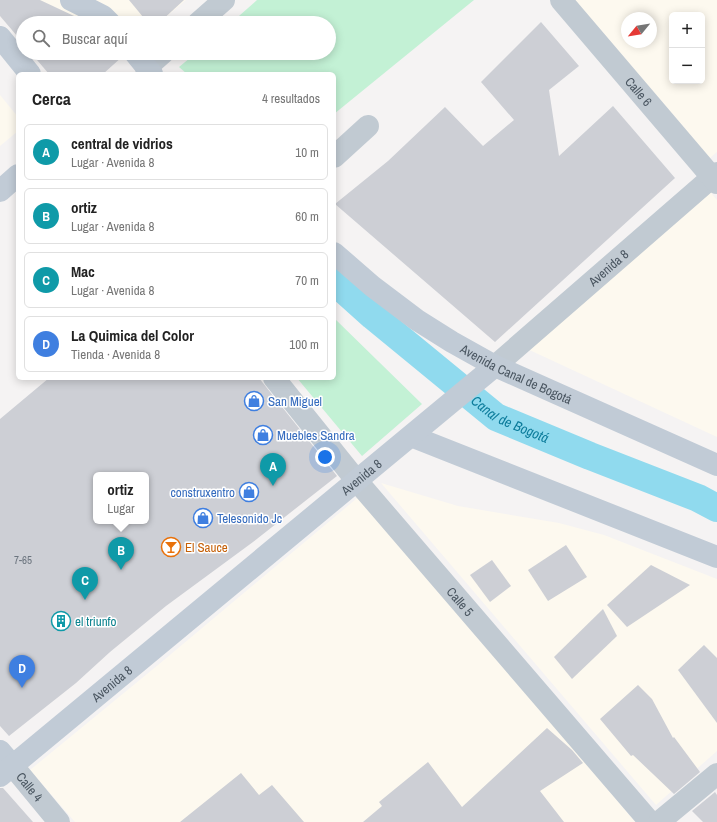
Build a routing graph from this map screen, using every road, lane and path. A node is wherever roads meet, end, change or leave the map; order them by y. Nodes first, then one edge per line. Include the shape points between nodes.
1 (71, 0) edge
2 (224, 0) edge
3 (561, 0) edge
4 (103, 16) edge
5 (206, 16) edge
6 (0, 37) edge
7 (16, 57) edge
8 (19, 60) edge
9 (153, 60) edge
10 (143, 67) edge
11 (28, 72) edge
12 (368, 126) dead end
13 (336, 155) edge
14 (16, 177) edge
15 (715, 178) edge
16 (0, 191) edge
17 (336, 255) edge
18 (495, 366) junction
19 (276, 380) edge
20 (411, 436) junction
21 (717, 465) edge
22 (356, 480) junction
23 (717, 557) edge
24 (4, 764) edge
25 (717, 774) edge
26 (59, 822) edge
27 (650, 822) edge
28 (659, 822) edge

1 - 4 main road
2 - 5 street
3 - 15 street, Calle 6
6 - 7 main road
8 - 11 main road
9 - 10 street
12 - 13 street
14 - 16 main road
15 - 18 street, Avenida 8
17 - 18 main road, Avenida Canal de Bogotá via 417,320
18 - 20 main road, Avenida 8
18 - 21 main road, Avenida Canal de Bogotá
19 - 22 street, Calle 5
20 - 22 main road, Avenida 8
20 - 23 main road
22 - 24 main road, Avenida 8
22 - 27 street, Calle 5
24 - 26 street, Calle 4
25 - 28 street

